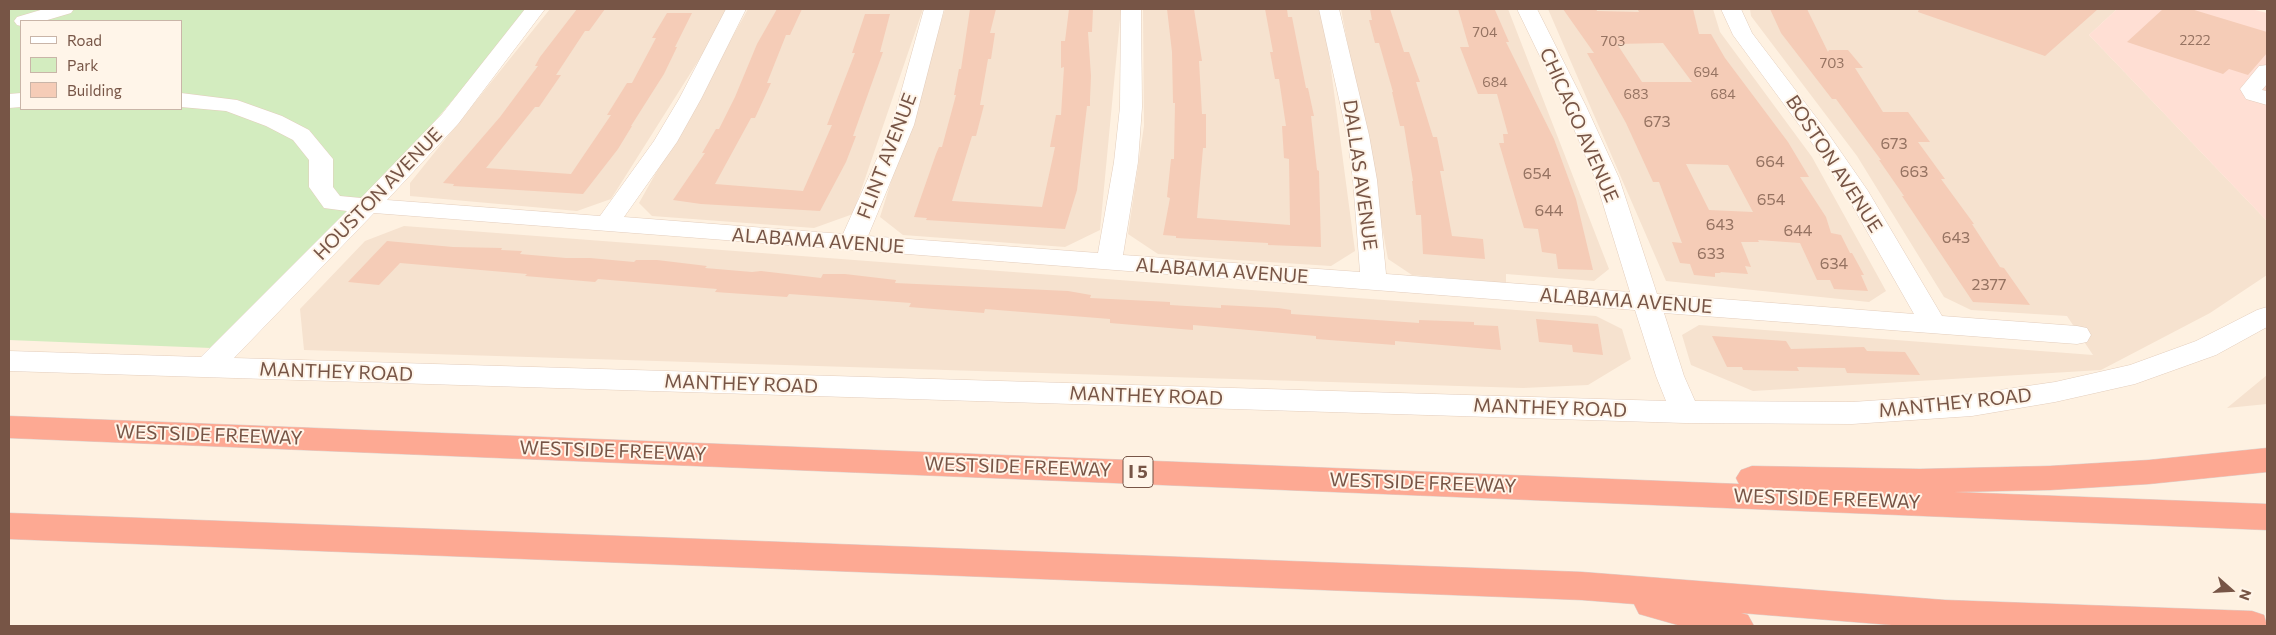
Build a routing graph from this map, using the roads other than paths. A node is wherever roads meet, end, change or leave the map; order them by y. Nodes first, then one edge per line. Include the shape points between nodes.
1 (64, 9) edge
2 (535, 9) edge
3 (736, 9) edge
4 (934, 9) edge
5 (1131, 9) edge
6 (1329, 9) edge
7 (1527, 9) edge
8 (1731, 9) edge
9 (28, 20) edge
10 (2267, 71) edge
11 (2267, 98) edge
12 (182, 100) edge
13 (367, 207) junction
14 (606, 225) junction
15 (852, 244) junction
16 (1108, 263) junction
17 (1374, 283) junction
18 (1647, 302) junction
19 (2267, 316) edge
20 (1933, 323) junction
21 (2077, 335) dead end
22 (9, 361) edge
23 (207, 368) junction
24 (1685, 412) junction
25 (9, 427) edge
26 (2267, 460) edge
27 (1571, 489) junction
28 (2267, 517) edge
29 (9, 526) edge
30 (1582, 586) junction
31 (1736, 626) edge
32 (2252, 626) edge

1 - 9 street
2 - 13 street, HOUSTON AVENUE via 450,119
3 - 14 street via 665,142
4 - 15 street, FLINT AVENUE via 903,125
5 - 16 street via 1132,106 1126,162
6 - 17 street, DALLAS AVENUE via 1358,135
7 - 18 street, CHICAGO AVENUE via 1607,178
8 - 20 street, BOSTON AVENUE via 1743,35 1856,192
10 - 11 street via 2251,89 2254,94
12 - 13 street, ALABAMA AVENUE via 229,105 274,121 301,135 321,159 320,187 333,203
13 - 14 street, ALABAMA AVENUE
13 - 23 street, HOUSTON AVENUE
14 - 15 street, ALABAMA AVENUE
15 - 16 street, ALABAMA AVENUE
16 - 17 street, ALABAMA AVENUE
17 - 18 street, ALABAMA AVENUE
18 - 20 street, ALABAMA AVENUE
18 - 24 street, CHICAGO AVENUE
19 - 24 street, MANTHEY ROAD via 2206,348 2160,366 2055,392 1972,405 1852,413
20 - 21 street, ALABAMA AVENUE
22 - 23 street, MANTHEY ROAD
23 - 24 street, MANTHEY ROAD
25 - 27 highway, WESTSIDE FREEWAY / I 5
26 - 27 highway via 2050,478 1920,481 1751,478
27 - 28 highway, WESTSIDE FREEWAY / I 5
29 - 30 highway
30 - 31 highway
30 - 32 highway via 1945,615

